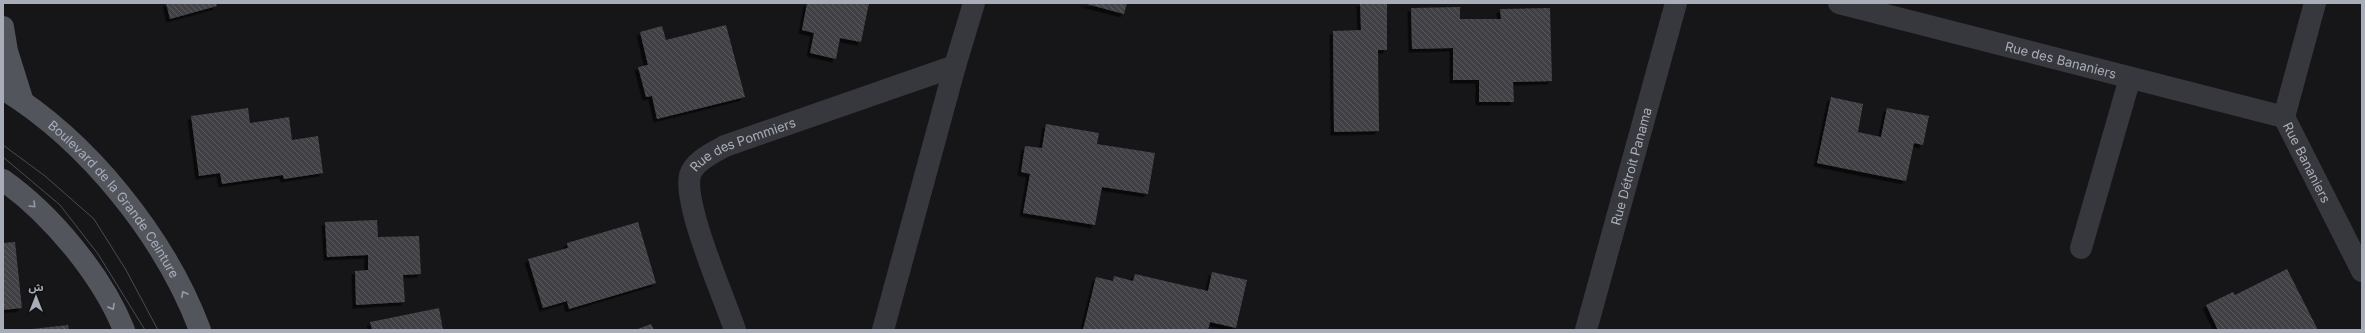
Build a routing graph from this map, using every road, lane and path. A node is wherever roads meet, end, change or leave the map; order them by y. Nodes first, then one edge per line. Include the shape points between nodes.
1 (974, 3) edge
2 (1676, 3) edge
3 (1839, 3) edge
4 (2315, 3) edge
5 (3, 27) edge
6 (955, 66) junction
7 (2130, 78) junction
8 (3, 90) edge
9 (23, 102) junction
10 (2284, 117) junction
11 (3, 180) edge
12 (2081, 248) dead end
13 (2362, 271) edge
14 (124, 330) edge
15 (200, 330) edge
16 (735, 330) edge
17 (883, 330) edge
18 (1586, 330) edge

1 - 6 street
2 - 18 street, Rue Détroit Panama
3 - 7 street, Rue des Bananiers
4 - 10 street, Rue Bananiers
5 - 9 main road via 7,51
6 - 16 street, Rue des Pommiers via 725,146 703,159 691,174 689,194
6 - 17 street
7 - 10 street, Rue des Bananiers
7 - 12 street
8 - 9 main road, Boulevard de la Grande Ceinture
15 -> 9 main road, Boulevard de la Grande Ceinture via 192,308 153,239 118,194 66,136
10 - 13 street, Rue Bananiers
11 -> 14 main road via 20,192 61,233 97,279

